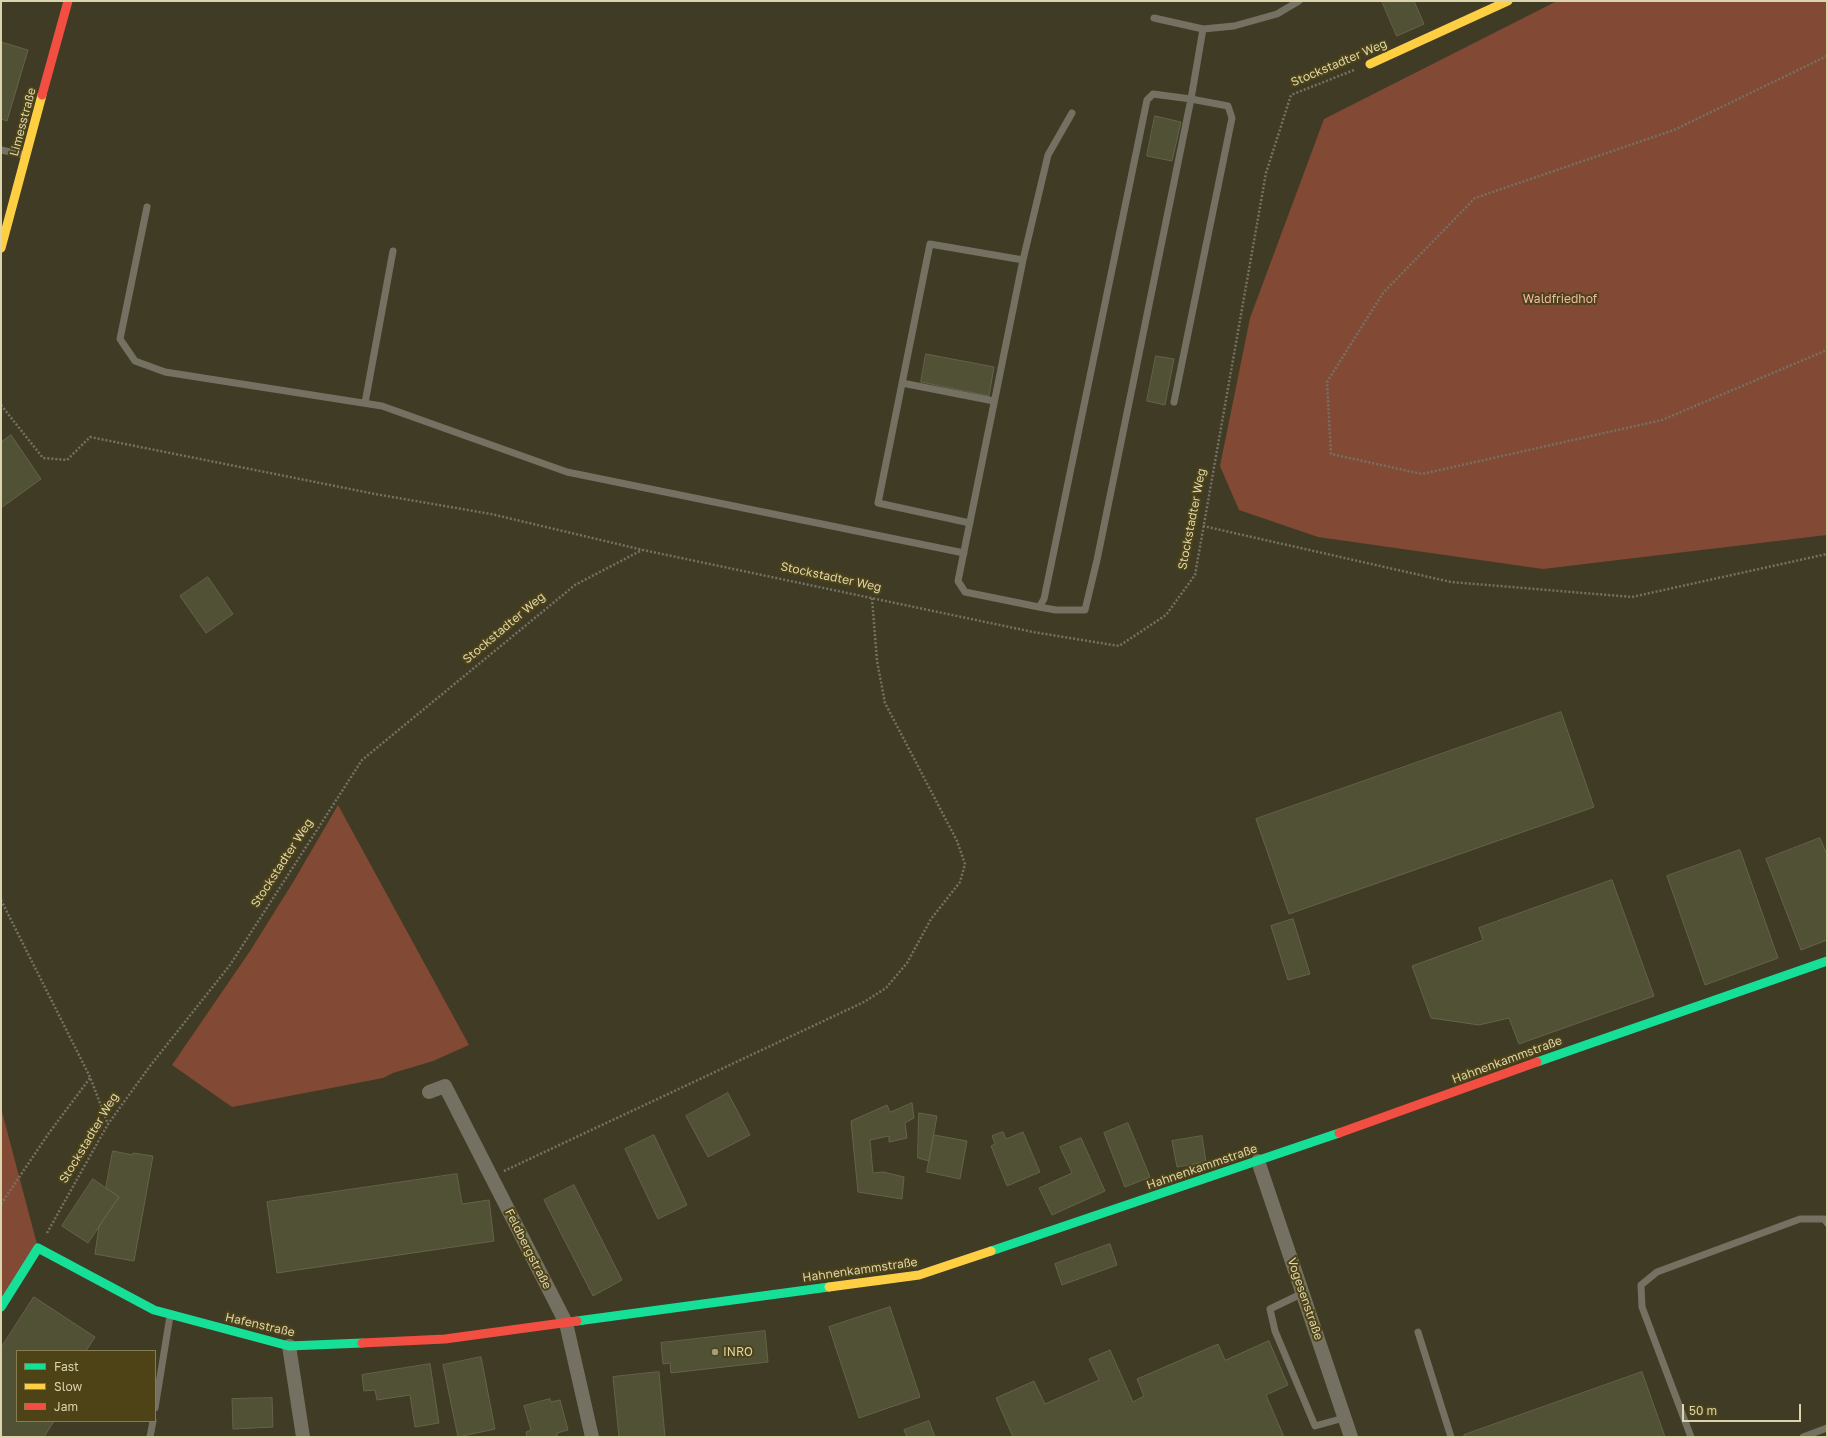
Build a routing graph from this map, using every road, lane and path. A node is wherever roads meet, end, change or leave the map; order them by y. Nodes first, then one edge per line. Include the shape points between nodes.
1 (68, 1) edge
2 (1299, 1) edge
3 (1508, 1) edge
4 (1154, 18) dead end
5 (1203, 29) junction
6 (1827, 56) edge
7 (1370, 64) joint
8 (1190, 100) junction
9 (1072, 113) dead end
10 (1, 150) edge
11 (27, 156) junction
12 (147, 207) dead end
13 (1, 248) edge
14 (393, 251) dead end
15 (1023, 260) junction
16 (1827, 350) edge
17 (902, 383) junction
18 (994, 401) junction
19 (1174, 402) dead end
20 (365, 403) junction
21 (1, 405) edge
22 (970, 523) junction
23 (1204, 526) junction
24 (643, 550) junction
25 (964, 553) junction
26 (1827, 554) edge
27 (872, 598) junction
28 (1039, 607) junction
29 (1, 900) edge
30 (1827, 961) edge
31 (90, 1077) junction
32 (429, 1092) dead end
33 (108, 1124) junction
34 (1258, 1161) junction
35 (492, 1176) junction
36 (1, 1204) edge
37 (1827, 1223) edge
38 (38, 1248) junction
39 (1303, 1293) junction
40 (1, 1307) edge
41 (170, 1314) junction
42 (566, 1323) junction
43 (1418, 1332) dead end
44 (289, 1346) junction
45 (156, 1402) edge
46 (1344, 1418) junction
47 (153, 1422) edge
48 (1827, 1428) edge
49 (150, 1437) edge
50 (303, 1437) edge
51 (592, 1437) edge
52 (1351, 1437) edge
53 (1451, 1437) edge
54 (1691, 1437) edge
55 (1803, 1437) edge

1 - 11 street, Limesstraße
2 - 5 lane via 1277,14 1234,26
3 - 7 street, Stockstadter Weg
4 - 5 lane
5 - 8 lane
6 - 16 path via 1674,130 1475,198 1383,293 1327,382 1331,454 1422,474 1662,420
7 - 23 path, Stockstadter Weg via 1291,95 1266,173
8 - 19 lane via 1228,106 1232,118
8 - 28 lane via 1153,94 1147,100 1044,599
8 - 28 lane via 1085,610
9 - 15 lane via 1048,155
10 - 11 lane
11 - 13 street, Limesstraße
12 - 20 lane via 120,339 135,361 165,372
14 - 20 lane
15 - 17 lane via 930,244
15 - 18 lane
17 - 18 lane
17 - 22 lane via 878,503
18 - 22 lane
20 - 25 lane via 382,406 567,472
21 - 24 path via 43,458 67,460 90,437 375,494 491,514
22 - 25 lane
23 - 26 path via 1451,582 1632,597
23 - 27 path, Stockstadter Weg via 1196,575 1166,615 1119,646 1033,632
24 - 27 path, Stockstadter Weg
24 - 33 path, Stockstadter Weg via 575,585 362,760 230,965
25 - 28 lane via 958,581 965,592
27 - 35 path via 877,661 885,703 958,841 965,864 960,882 931,919 907,963 886,988 864,1002
29 - 31 path
30 - 34 street, Hahnenkammstraße
31 - 33 path
31 - 36 path
32 - 35 street, Feldbergstraße via 445,1086
33 - 38 path, Stockstadter Weg
34 - 39 street, Vogesenstraße
34 - 42 street, Hahnenkammstraße via 919,1275
35 - 42 street, Feldbergstraße
37 - 54 lane via 1824,1220 1800,1219 1658,1272 1641,1285 1642,1307
38 - 40 street
38 - 41 street, Hafenstraße via 154,1310
39 - 46 street, Vogesenstraße
39 - 46 lane via 1270,1309 1275,1331 1315,1426
41 - 44 street, Hafenstraße
41 - 45 lane
42 - 44 street, Hafenstraße via 445,1339
42 - 51 street, Feldbergstraße
43 - 53 lane
44 - 50 street
46 - 52 street, Vogesenstraße
47 - 49 lane
48 - 55 lane

